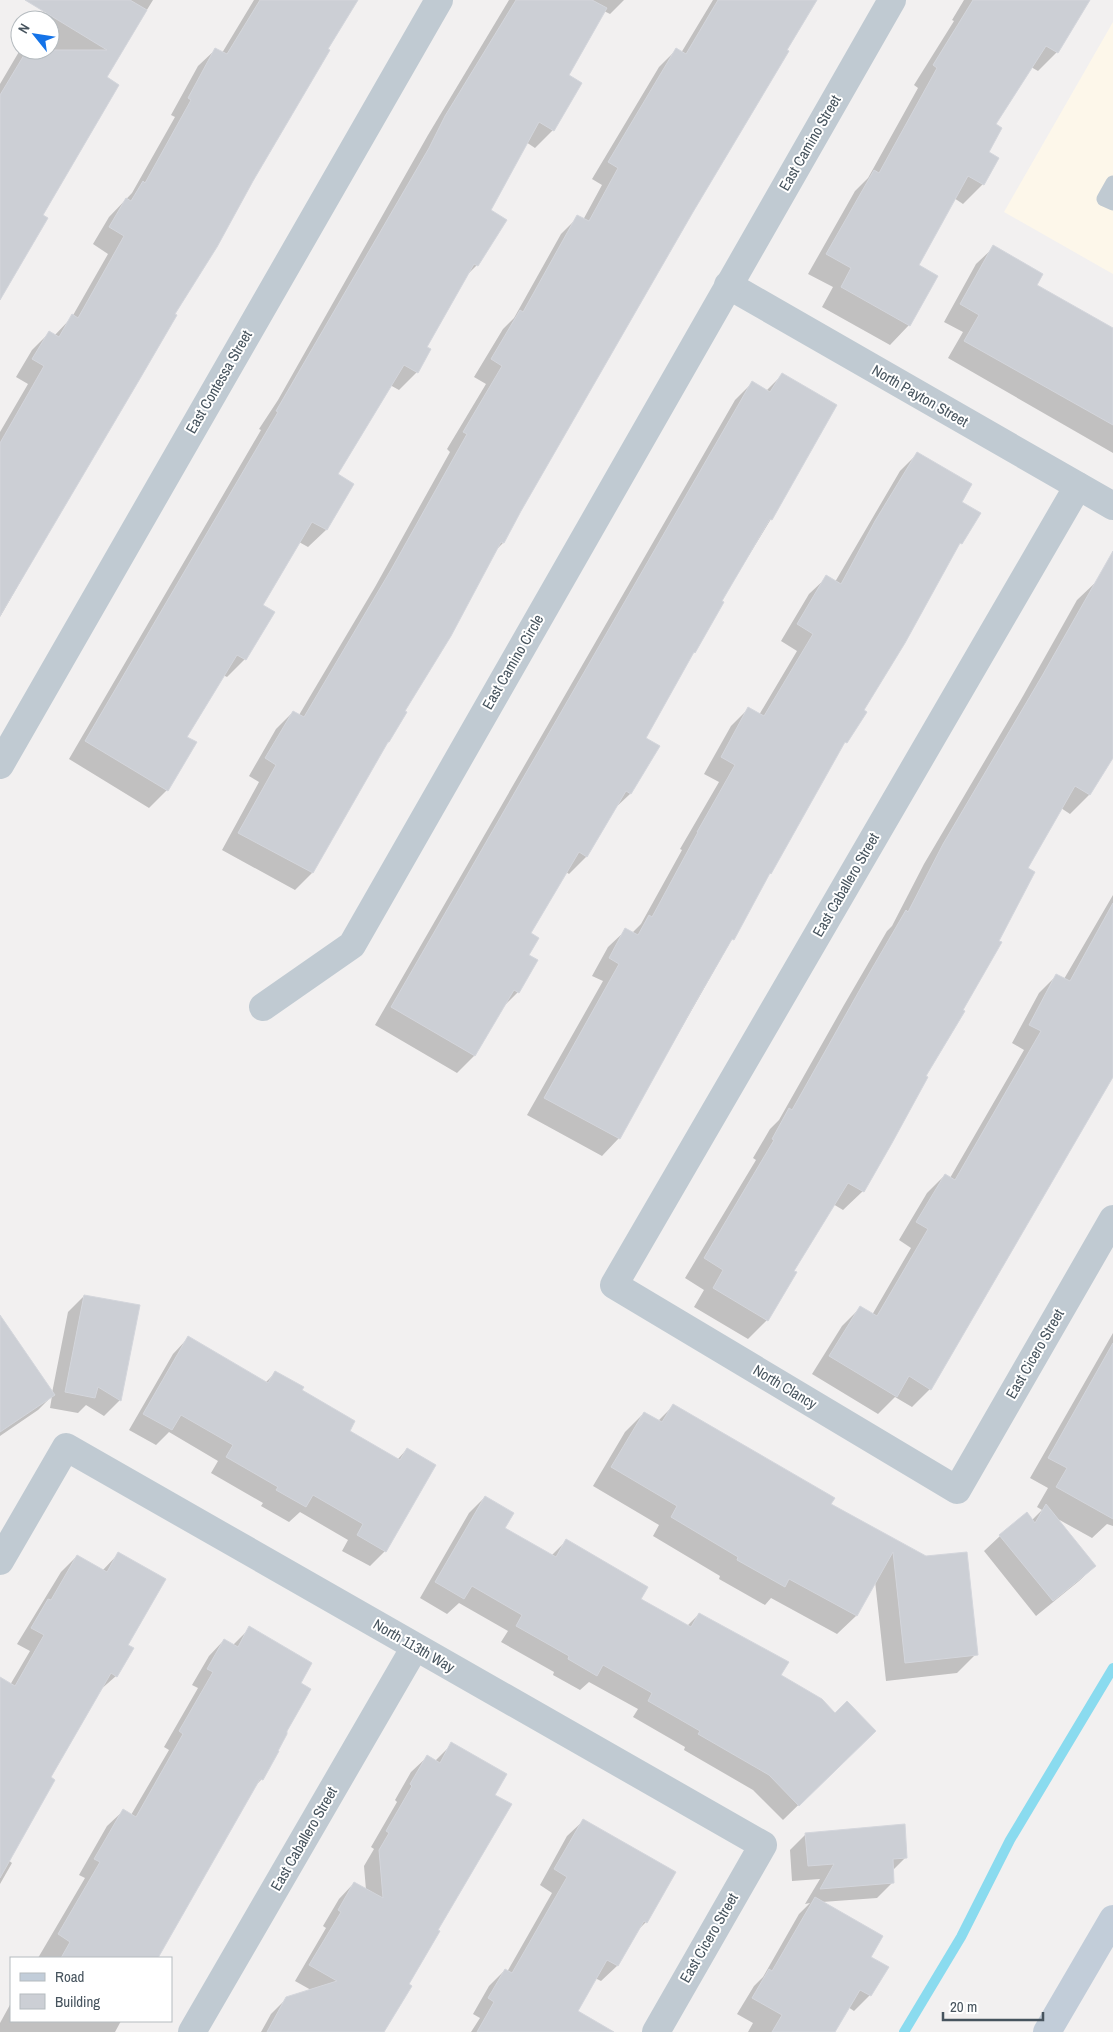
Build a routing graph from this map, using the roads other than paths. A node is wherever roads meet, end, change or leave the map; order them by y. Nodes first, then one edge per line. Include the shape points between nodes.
1 (439, 0) edge
2 (892, 0) edge
3 (1113, 183) edge
4 (1113, 203) edge
5 (728, 285) junction
6 (1078, 486) junction
7 (1113, 506) edge
8 (0, 765) edge
9 (263, 1007) dead end
10 (1113, 1219) edge
11 (614, 1285) joint
12 (957, 1490) joint
13 (0, 1561) edge
14 (415, 1647) junction
15 (763, 1845) joint
16 (1113, 1919) edge
17 (192, 2032) edge
18 (656, 2032) edge
19 (1047, 2032) edge

1 - 8 street, East Contessa Street
2 - 5 street, East Camino Street
3 - 4 lane via 1104,198
5 - 6 street, North Payton Street
5 - 9 street, East Camino Circle via 352,945
6 - 7 street, North Payton Street
6 - 11 street, East Caballero Street
10 - 12 street, East Cicero Street
11 - 12 street, North Clancy
13 - 14 street, North 113th Way via 66,1447
14 - 15 street, North 113th Way
14 - 17 street, East Caballero Street
15 - 18 street, East Cicero Street
16 - 19 main road

